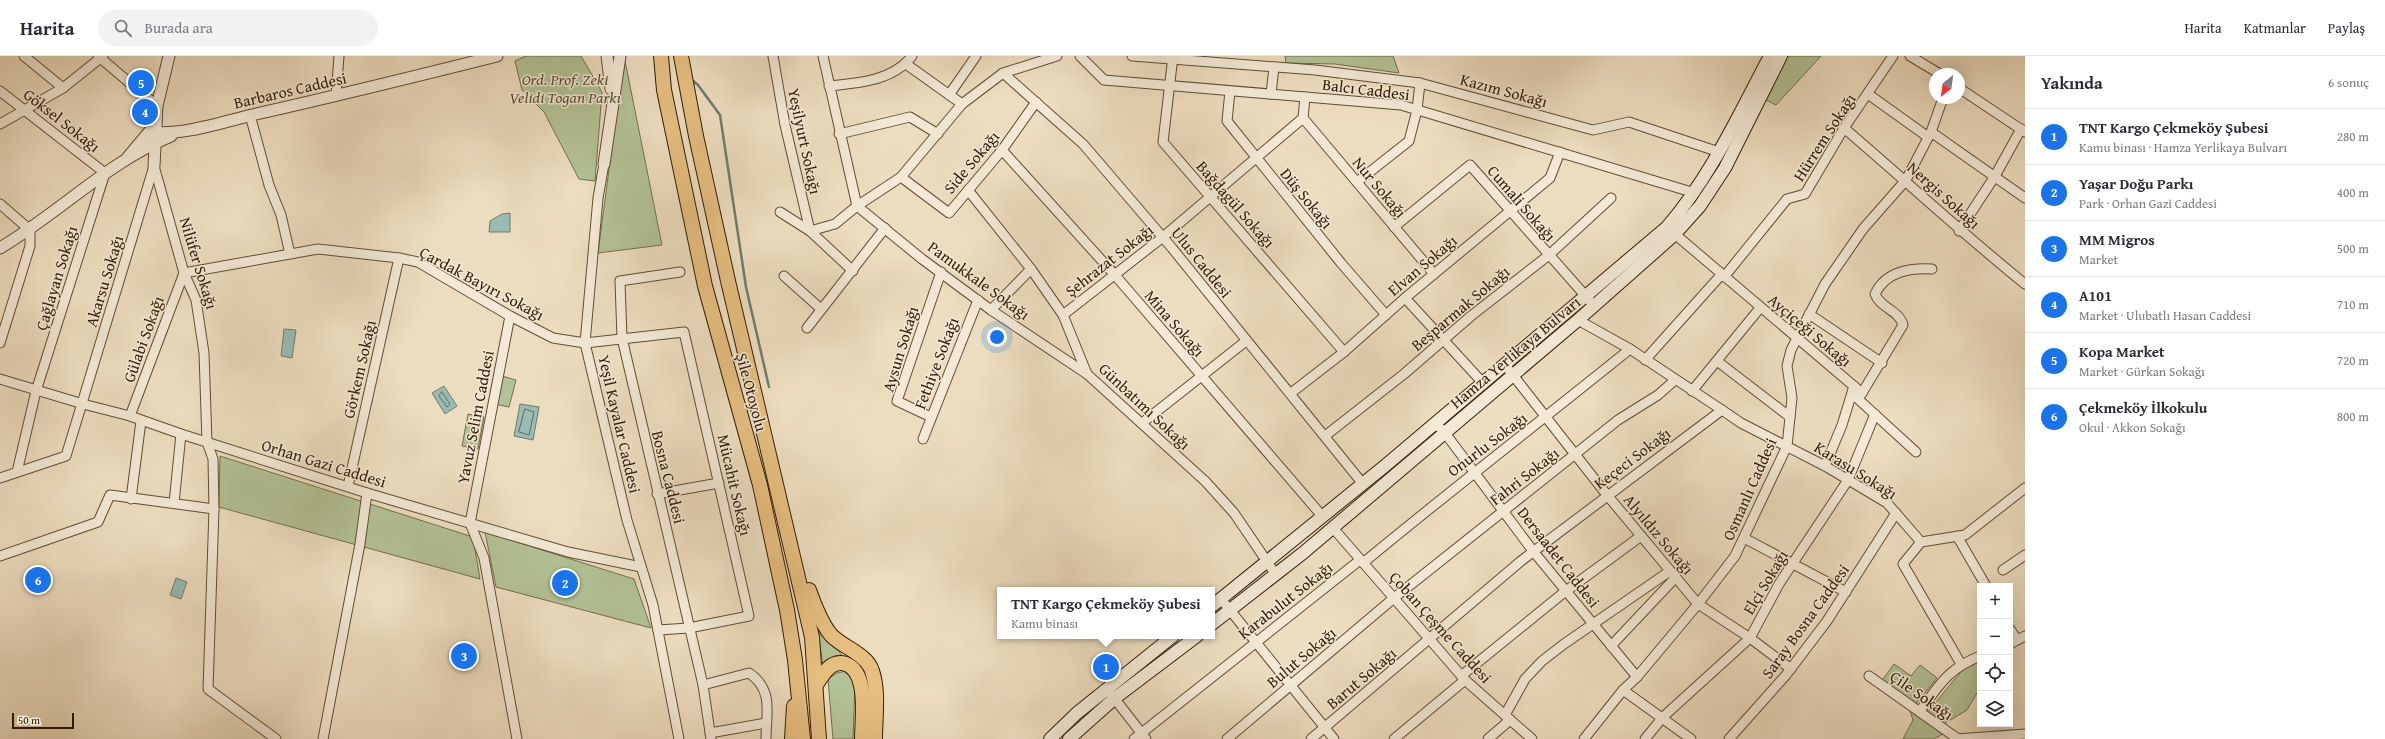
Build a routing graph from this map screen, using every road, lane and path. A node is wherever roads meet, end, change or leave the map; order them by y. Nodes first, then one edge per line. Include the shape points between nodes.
1 (24, 56) edge
2 (169, 56) edge
3 (339, 56) edge
4 (498, 56) edge
5 (661, 56) edge
6 (681, 56) edge
7 (773, 56) edge
8 (823, 56) edge
9 (912, 56) edge
10 (976, 56) edge
11 (1057, 56) edge
12 (1080, 56) edge
13 (1132, 56) edge
14 (1770, 56) edge
15 (1781, 56) edge
16 (1893, 56) edge
17 (1910, 56) edge
18 (100, 57) edge
19 (1173, 58) edge
20 (614, 59) edge
21 (906, 64) junction
22 (1274, 67) junction
23 (1930, 68) edge
24 (1003, 73) junction
25 (1420, 83) junction
26 (829, 86) junction
27 (1169, 86) junction
28 (63, 88) junction
29 (0, 91) edge
30 (1230, 91) junction
31 (1965, 92) edge
32 (1271, 94) junction
33 (1868, 94) junction
34 (949, 95) junction
35 (336, 96) junction
36 (1305, 97) junction
37 (1036, 102) junction
38 (962, 104) junction
39 (1941, 104) edge
40 (157, 106) junction
41 (26, 110) junction
42 (1416, 110) junction
43 (250, 116) junction
44 (1303, 118) junction
45 (0, 124) edge
46 (1844, 128) junction
47 (2023, 131) edge
48 (839, 134) junction
49 (938, 134) junction
50 (1930, 135) junction
51 (151, 139) junction
52 (1002, 150) junction
53 (1560, 152) junction
54 (1719, 152) junction
55 (1256, 158) junction
56 (604, 164) joint
57 (154, 166) junction
58 (105, 173) junction
59 (1995, 176) junction
60 (901, 177) junction
61 (1906, 180) junction
62 (1357, 182) junction
63 (968, 190) junction
64 (1695, 193) junction
65 (1211, 197) junction
66 (1611, 198) dead end
67 (2025, 198) edge
68 (0, 204) edge
69 (857, 206) junction
70 (780, 212) dead end
71 (1510, 212) junction
72 (1394, 227) junction
73 (885, 228) junction
74 (30, 230) junction
75 (810, 231) junction
76 (1671, 231) junction
77 (1959, 231) junction
78 (1163, 237) junction
79 (0, 248) edge
80 (290, 254) junction
81 (1549, 255) junction
82 (399, 258) junction
83 (1031, 269) junction
84 (1932, 269) dead end
85 (853, 271) junction
86 (680, 272) dead end
87 (941, 272) junction
88 (184, 273) junction
89 (1114, 274) junction
90 (1434, 274) junction
91 (784, 276) dead end
92 (1723, 276) junction
93 (2025, 284) edge
94 (1586, 296) junction
95 (1405, 298) junction
96 (978, 300) junction
97 (1594, 306) junction
98 (1760, 308) junction
99 (821, 309) junction
100 (992, 310) junction
101 (1810, 314) junction
102 (1063, 315) junction
103 (1386, 315) junction
104 (510, 316) junction
105 (1578, 320) junction
106 (807, 328) dead end
107 (622, 338) junction
108 (1796, 339) junction
109 (1246, 340) junction
110 (1443, 340) junction
111 (0, 343) edge
112 (585, 343) junction
113 (1630, 349) junction
114 (1344, 352) junction
115 (1645, 360) junction
116 (1716, 362) junction
117 (1882, 363) junction
118 (1504, 365) junction
119 (1087, 374) junction
120 (1513, 375) junction
121 (1202, 376) junction
122 (0, 379) edge
123 (1675, 380) junction
124 (1482, 383) junction
125 (1854, 386) junction
126 (36, 391) junction
127 (1692, 391) junction
128 (1291, 393) junction
129 (1862, 393) junction
130 (83, 404) junction
131 (1722, 410) junction
132 (1875, 414) junction
133 (130, 416) junction
134 (931, 417) junction
135 (1790, 417) junction
136 (1545, 418) junction
137 (141, 421) junction
138 (1142, 423) junction
139 (1435, 423) junction
140 (1445, 433) junction
141 (181, 434) junction
142 (1325, 436) junction
143 (923, 439) dead end
144 (207, 442) junction
145 (1787, 446) junction
146 (1916, 452) dead end
147 (1575, 455) junction
148 (1825, 466) junction
149 (17, 472) junction
150 (1474, 472) junction
151 (0, 478) edge
152 (1848, 480) junction
153 (719, 483) junction
154 (1363, 484) junction
155 (348, 486) junction
156 (2025, 488) edge
157 (367, 493) junction
158 (657, 494) junction
159 (1607, 495) junction
160 (130, 499) junction
161 (174, 503) junction
162 (214, 509) junction
163 (1504, 511) junction
164 (1896, 513) junction
165 (1323, 517) junction
166 (470, 523) junction
167 (787, 525) junction
168 (1333, 528) junction
169 (1641, 536) junction
170 (1957, 536) junction
171 (1744, 538) junction
172 (1921, 542) junction
173 (1533, 551) junction
174 (0, 556) edge
175 (2025, 556) edge
176 (1362, 561) junction
177 (1266, 563) junction
178 (1793, 563) junction
179 (641, 567) junction
180 (2002, 570) dead end
181 (1673, 574) junction
182 (1276, 575) junction
183 (1984, 583) edge
184 (1565, 591) junction
185 (1846, 592) junction
186 (1394, 598) junction
187 (1216, 602) edge
188 (1698, 604) junction
189 (1230, 610) junction
190 (1215, 622) edge
191 (1593, 624) junction
192 (689, 628) junction
193 (658, 630) junction
194 (1750, 638) junction
195 (1169, 639) edge
196 (1193, 639) edge
197 (1429, 639) junction
198 (1256, 642) junction
199 (1611, 646) junction
200 (1977, 657) edge
201 (795, 660) junction
202 (1961, 664) junction
203 (1791, 669) junction
204 (1869, 676) dead end
205 (1463, 678) junction
206 (1637, 678) junction
207 (703, 685) junction
208 (816, 685) junction
209 (1291, 685) junction
210 (1106, 688) junction
211 (1623, 690) junction
212 (1115, 698) junction
213 (1920, 711) junction
214 (1508, 717) junction
215 (1663, 718) junction
216 (766, 723) junction
217 (1325, 728) junction
218 (2025, 734) edge
219 (711, 736) edge
220 (1141, 737) edge
221 (276, 739) edge
222 (323, 739) edge
223 (517, 739) edge
224 (679, 739) edge
225 (766, 739) edge
226 (792, 739) edge
227 (803, 739) edge
228 (818, 739) edge
229 (862, 739) edge
230 (875, 739) edge
231 (1050, 739) edge
232 (1069, 739) edge
233 (1228, 739) edge
234 (1311, 739) edge
235 (1334, 739) edge
236 (1394, 739) edge
237 (1488, 739) edge
238 (1532, 739) edge
239 (1584, 739) edge
240 (1645, 739) edge
241 (1691, 739) edge
242 (1729, 739) edge
243 (1957, 739) edge

1 - 28 street
2 - 40 street
3 - 35 street
4 - 35 street, Barbaros Caddesi
5 - 201 highway, Şile Otoyolu via 664,90 705,286 760,485
6 - 167 highway, Şile Otoyolu via 728,281
7 - 75 street, Yeşilyurt Sokağı via 785,125
8 - 26 street
9 - 21 street
10 - 34 street
11 - 24 street
12 - 27 street, Balcı Caddesi via 1104,80
13 - 19 street, Kazım Sokağı
14 - 54 main road, Hamza Yerlikaya Bulvarı
15 - 76 main road, Hamza Yerlikaya Bulvarı via 1725,168 1700,206
16 - 33 street, Hürrem Sokağı
17 - 23 street
18 - 28 street
18 - 40 street
19 - 22 street, Kazım Sokağı
19 - 27 street, Bağdagül Sokağı
20 - 56 street, Yeşil Kayalar Caddesi via 613,111
21 - 26 street via 869,82
21 - 34 street
22 - 25 street, Kazım Sokağı
22 - 32 street
24 - 37 street, Ulus Caddesi
24 - 38 street
25 - 42 street
25 - 54 street, Kazım Sokağı via 1593,130 1630,122
26 - 48 street
27 - 30 street, Balcı Caddesi
27 - 65 street, Bağdagül Sokağı via 1162,142
28 - 41 street
29 - 41 street, Göksel Sokağı
30 - 32 street, Balcı Caddesi
30 - 55 street, Düş Sokağı via 1227,121
31 - 47 street
32 - 36 street, Balcı Caddesi
33 - 46 street, Hürrem Sokağı
33 - 50 street
34 - 38 street
35 - 43 street, Barbaros Caddesi
36 - 42 street, Balcı Caddesi via 1401,105
36 - 44 street
37 - 52 street, Side Sokağı
37 - 78 street, Ulus Caddesi via 1083,144
38 - 49 street
39 - 50 street, Osmanlı Caddesi
40 - 51 street
41 - 45 street
41 - 58 street, Göksel Sokağı
42 - 53 street, Balcı Caddesi
42 - 62 street via 1409,141
43 - 51 street, Barbaros Caddesi
43 - 80 street via 281,215
44 - 55 street, Şehrazat Sokağı
44 - 62 street, Nur Sokağı
46 - 61 street, Nergis Sokağı
46 - 92 street, Hürrem Sokağı via 1804,194 1787,199
47 - 59 street
48 - 49 street via 910,117
48 - 69 street
49 - 60 street
50 - 59 street
50 - 61 street, Osmanlı Caddesi
51 - 57 street, Nilüfer Sokağı
51 - 58 street, Barbaros Caddesi
52 - 63 street, Side Sokağı
52 - 89 street, Mina Sokağı
53 - 64 street, Balcı Caddesi
53 - 71 street, Elvan Sokağı via 1550,178
54 - 64 main road, Hamza Yerlikaya Bulvarı
55 - 65 street, Şehrazat Sokağı
55 - 103 street, Düş Sokağı
56 - 112 street, Yeşil Kayalar Caddesi via 598,198
57 - 88 street, Nilüfer Sokağı
57 - 130 street, Akarsu Sokağı
58 - 74 street, Barbaros Caddesi
58 - 126 street, Çağlayan Sokağı
59 - 67 street
59 - 77 street
60 - 63 street, Side Sokağı via 948,213
60 - 69 street
61 - 77 street, Nergis Sokağı
61 - 101 street, Osmanlı Caddesi via 1863,229 1825,284
62 - 72 street, Nur Sokağı
63 - 83 street, Günbatımı Sokağı
64 - 76 main road, Hamza Yerlikaya Bulvarı
65 - 78 street, Şehrazat Sokağı
65 - 114 street, Bağdagül Sokağı
66 - 81 street, Beşparmak Sokağı
68 - 74 street
69 - 73 street, Pamukkale Sokağı
69 - 75 street via 835,224
70 - 75 street
71 - 72 street, Cumali Sokağı via 1470,165
71 - 81 street, Cumali Sokağı
71 - 90 street, Elvan Sokağı
72 - 90 street, Nur Sokağı
73 - 85 street
73 - 87 street, Pamukkale Sokağı
74 - 79 street, Barbaros Caddesi
74 - 111 street via 30,246
75 - 85 street
76 - 92 street, Ayçiçeği Sokağı
76 - 94 main road, Hamza Yerlikaya Bulvarı
76 - 97 main road, Hamza Yerlikaya Bulvarı
77 - 93 street, Nergis Sokağı
78 - 89 street, Şehrazat Sokağı
78 - 109 street, Ulus Caddesi
80 - 82 street, Çardak Bayırı Sokağı via 318,249
80 - 88 street, Çardak Bayırı Sokağı
81 - 94 street, Cumali Sokağı
81 - 110 street, Beşparmak Sokağı
82 - 104 street, Çardak Bayırı Sokağı via 418,262
82 - 155 street, Görkem Sokağı
83 - 100 street
83 - 102 street, Günbatımı Sokağı
84 - 117 street via 1917,268 1897,273 1880,283 1877,299 1901,317 1903,325
85 - 99 street
86 - 107 street, Bosna Caddesi via 620,281
87 - 96 street, Pamukkale Sokağı
87 - 134 street, Aysun Sokağı via 897,401
88 - 133 street, Gülabi Sokağı
88 - 144 street, Nilüfer Sokağı via 196,300 204,353
89 - 102 street, Şehrazat Sokağı
89 - 121 street, Mina Sokağı
90 - 95 street, Elvan Sokağı
91 - 99 street
92 - 98 street, Ayçiçeği Sokağı
92 - 115 street, Hürrem Sokağı
94 - 97 street, Cumali Sokağı
94 - 118 main road, Hamza Yerlikaya Bulvarı
95 - 103 street, Elvan Sokağı
95 - 110 street
96 - 100 street, Pamukkale Sokağı
96 - 134 street, Fethiye Sokağı
97 - 105 main road, Hamza Yerlikaya Bulvarı
98 - 108 street, Ayçiçeği Sokağı
98 - 116 street
99 - 106 street
100 - 119 street, Pamukkale Sokağı
101 - 108 street, Osmanlı Caddesi
101 - 117 street
102 - 119 street, Günbatımı Sokağı
103 - 114 street, Elvan Sokağı
104 - 112 street, Çardak Bayırı Sokağı via 553,338
104 - 166 street, Yavuz Selim Caddesi
105 - 113 street
105 - 120 main road, Hamza Yerlikaya Bulvarı
107 - 112 street, Çardak Bayırı Sokağı
107 - 153 street, Mücahit Sokağı via 684,332
107 - 158 street, Bosna Caddesi
108 - 125 street, Ayçiçeği Sokağı
108 - 135 street, Osmanlı Caddesi via 1787,366 1792,398
109 - 121 street
109 - 128 street, Ulus Caddesi
110 - 124 street
110 - 142 street, Beşparmak Sokağı
112 - 179 street, Yeşil Kayalar Caddesi via 627,520
113 - 115 street
113 - 136 street, Onurlu Sokağı
114 - 128 street, Elvan Sokağı
115 - 123 street
116 - 127 street
116 - 135 street
117 - 129 street
118 - 120 street, Alyıldız Sokağı
118 - 124 main road, Hamza Yerlikaya Bulvarı
119 - 138 street, Günbatımı Sokağı
120 - 136 street, Alyıldız Sokağı
120 - 140 main road, Hamza Yerlikaya Bulvarı
121 - 138 street
121 - 165 street, Mina Sokağı
122 - 126 street, Orhan Gazi Caddesi
123 - 127 street
123 - 147 street, Fahri Sokağı via 1658,395 1618,420
124 - 139 main road, Hamza Yerlikaya Bulvarı
125 - 129 street, Ayçiçeği Sokağı
125 - 148 street via 1842,426
126 - 130 street, Orhan Gazi Caddesi
126 - 149 street, Çağlayan Sokağı
127 - 131 street
128 - 142 street, Ulus Caddesi
129 - 132 street, Ayçiçeği Sokağı via 1858,399
130 - 133 street, Orhan Gazi Caddesi
130 - 149 street, Akarsu Sokağı via 66,456
131 - 145 street, Karasu Sokağı
131 - 159 street, Keçeci Sokağı
132 - 146 street, Ayçiçeği Sokağı
132 - 152 street, Elçi Sokağı
133 - 137 street, Orhan Gazi Caddesi
134 - 143 street, Fethiye Sokağı
135 - 145 street, Osmanlı Caddesi
136 - 147 street, Alyıldız Sokağı
136 - 150 street, Onurlu Sokağı
137 - 141 street, Orhan Gazi Caddesi
137 - 160 street
138 - 177 street, Günbatımı Sokağı via 1234,513
139 - 140 street, Dersaadet Caddesi
139 - 154 main road, Hamza Yerlikaya Bulvarı
140 - 150 street, Dersaadet Caddesi
140 - 168 main road, Hamza Yerlikaya Bulvarı
141 - 144 street, Orhan Gazi Caddesi
141 - 161 street
142 - 154 street, Ulus Caddesi
144 - 155 street, Orhan Gazi Caddesi
144 - 162 street, Nilüfer Sokağı via 213,459
145 - 148 street, Karasu Sokağı
145 - 171 street, Osmanlı Caddesi
147 - 159 street, Alyıldız Sokağı
147 - 163 street, Fahri Sokağı
148 - 152 street, Karasu Sokağı
149 - 151 street
150 - 163 street, Dersaadet Caddesi
150 - 176 street, Onurlu Sokağı
152 - 164 street, Karasu Sokağı via 1887,503
152 - 178 street, Elçi Sokağı
153 - 158 street
153 - 192 street, Mücahit Sokağı via 748,616
154 - 165 main road, Hamza Yerlikaya Bulvarı
155 - 157 street, Orhan Gazi Caddesi
156 - 170 street via 1965,535
157 - 166 street, Orhan Gazi Caddesi
157 - 222 street via 360,544
158 - 192 street, Bosna Caddesi
159 - 169 street, Alyıldız Sokağı
159 - 173 street, Keçeci Sokağı
160 - 161 street
160 - 174 street via 110,495 98,522
161 - 162 street
162 - 221 street, Nilüfer Sokağı via 208,689
163 - 173 street, Dersaadet Caddesi
163 - 186 street, Fahri Sokağı
164 - 172 street, Karasu Sokağı
164 - 185 street, Saray Bosna Caddesi
165 - 177 main road, Hamza Yerlikaya Bulvarı
166 - 179 street, Orhan Gazi Caddesi via 568,552
166 - 223 street via 484,558
167 - 208 highway, Şile Otoyolu via 812,637
167 - 230 highway via 815,606 830,634 861,657 872,670 875,684
168 - 176 street, Çoban Çeşme Caddesi
168 - 182 main road, Hamza Yerlikaya Bulvarı
169 - 181 street, Alyıldız Sokağı
169 - 184 street
170 - 172 street
170 - 183 street
171 - 178 street
171 - 188 street, Osmanlı Caddesi via 1735,556
172 - 202 street via 1903,564
173 - 184 street, Dersaadet Caddesi
173 - 197 street, Keçeci Sokağı
175 - 180 street
176 - 186 street, Çoban Çeşme Caddesi
176 - 198 street, Karabulut Sokağı
177 - 182 street, Günbatımı Sokağı
177 - 187 main road, Hamza Yerlikaya Bulvarı
178 - 185 street
178 - 194 street, Elçi Sokağı
179 - 193 street, Yeşil Kayalar Caddesi
181 - 188 street, Alyıldız Sokağı
181 - 191 street
181 - 199 street
182 - 189 main road, Hamza Yerlikaya Bulvarı
184 - 191 street, Dersaadet Caddesi
184 - 205 street
185 - 203 street, Saray Bosna Caddesi
186 - 197 street, Çoban Çeşme Caddesi
186 - 209 street, Bulut Sokağı
187 - 189 street
188 - 194 street, Alyıldız Sokağı
188 - 206 street, Osmanlı Caddesi
189 - 190 main road, Hamza Yerlikaya Bulvarı
189 - 198 street
191 - 199 street, Dersaadet Caddesi
191 - 214 street via 1542,661 1526,679
192 - 193 street, Mücahit Sokağı
192 - 207 street, Bosna Caddesi
193 - 224 street, Yeşil Kayalar Caddesi
194 - 203 street, Alyıldız Sokağı
194 - 215 street, Elçi Sokağı
195 - 210 main road
196 - 212 main road
197 - 205 street, Çoban Çeşme Caddesi
197 - 217 street, Barut Sokağı
198 - 209 street
198 - 220 street, Karabulut Sokağı
199 - 206 street, Dersaadet Caddesi
200 - 202 street
201 - 226 highway
201 - 227 highway, Şile Otoyolu
202 - 213 street via 1944,678
203 - 242 street, Saray Bosna Caddesi
204 - 213 street, Çile Sokağı
205 - 214 street, Çoban Çeşme Caddesi
205 - 236 street
206 - 211 street, Osmanlı Caddesi
207 - 216 street via 749,673 760,681 767,697
207 - 219 street, Bosna Caddesi
208 - 228 highway, Şile Otoyolu
208 - 229 highway via 832,665 842,663 851,666 859,674 862,692
209 - 217 street
209 - 233 street, Bulut Sokağı
210 - 212 street
210 - 231 main road
211 - 215 street
211 - 239 street, Osmanlı Caddesi
212 - 220 street
212 - 232 main road
213 - 243 street, Çile Sokağı
214 - 237 street
214 - 238 street, Çoban Çeşme Caddesi
215 - 240 street, Elçi Sokağı
215 - 241 street
216 - 219 street
216 - 225 street
217 - 234 street, Barut Sokağı
217 - 235 street
218 - 243 street

